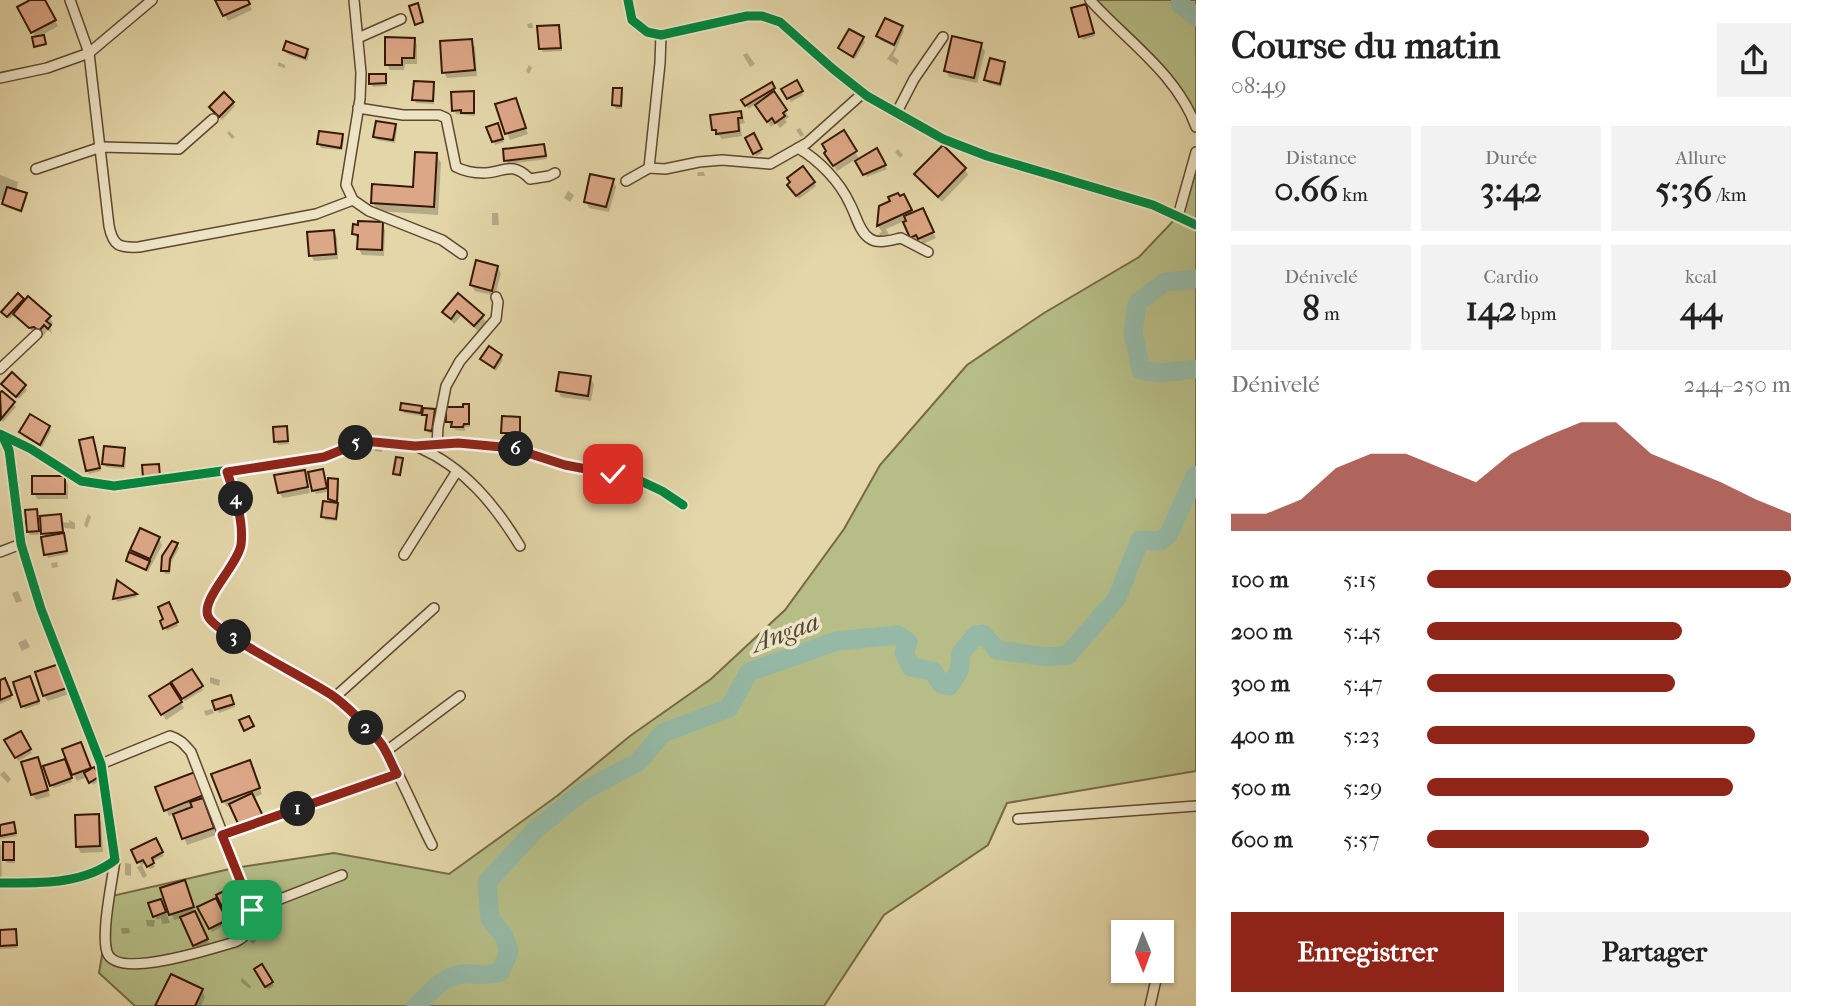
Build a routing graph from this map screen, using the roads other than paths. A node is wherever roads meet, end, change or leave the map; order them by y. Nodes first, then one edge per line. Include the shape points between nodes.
1 (70, 0) edge
2 (152, 0) edge
3 (354, 0) edge
4 (628, 0) edge
5 (1090, 0) edge
6 (401, 19) dead end
7 (661, 35) junction
8 (943, 37) dead end
9 (358, 38) junction
10 (89, 53) junction
11 (0, 78) edge
12 (863, 93) junction
13 (358, 108) junction
14 (897, 112) junction
15 (213, 119) dead end
16 (1196, 127) edge
17 (101, 148) junction
18 (798, 148) junction
19 (1196, 152) edge
20 (649, 168) junction
21 (36, 169) dead end
22 (555, 173) dead end
23 (626, 181) dead end
24 (353, 200) junction
25 (1178, 216) junction
26 (1196, 225) edge
27 (928, 252) dead end
28 (462, 254) dead end
29 (496, 297) dead end
30 (37, 334) dead end
31 (0, 369) edge
32 (1, 435) edge
33 (415, 446) junction
34 (437, 446) junction
35 (457, 471) junction
36 (227, 472) junction
37 (682, 505) dead end
38 (21, 544) junction
39 (520, 547) dead end
40 (0, 552) edge
41 (404, 555) dead end
42 (434, 608) dead end
43 (460, 696) dead end
44 (335, 697) junction
45 (385, 752) junction
46 (102, 764) junction
47 (397, 774) junction
48 (1196, 806) edge
49 (1018, 819) dead end
50 (222, 835) junction
51 (432, 845) dead end
52 (115, 860) junction
53 (342, 875) dead end
54 (0, 883) edge
55 (252, 910) junction
56 (1155, 984) edge
57 (1150, 1006) edge

1 - 10 street
2 - 10 street
3 - 9 street
4 - 7 street via 632,20 647,32
5 - 16 street via 1171,84
6 - 9 street
7 - 12 street via 762,16 780,22
7 - 20 street
8 - 14 street
9 - 13 street
10 - 11 street
10 - 17 street
12 - 14 street
12 - 18 street
13 - 22 street via 446,118 452,156 456,167 463,170 486,174 518,169 530,179
13 - 24 street via 346,185
14 - 25 street via 943,139 987,156
15 - 17 street via 179,149
17 - 21 street
17 - 24 street via 109,226 119,246 139,247 302,217
18 - 20 street via 770,164 722,160
18 - 27 street via 817,160 841,189 871,240 901,237
19 - 25 street
20 - 23 street
24 - 28 street via 442,240
25 - 26 street
29 - 34 street via 496,319 460,361 446,386
30 - 31 street
32 - 36 street via 81,481 114,486
32 - 38 street via 14,476
33 - 34 street
33 - 35 street
33 - 36 street via 364,441 324,457
34 - 37 street via 458,443 512,448 565,465 630,476
35 - 39 street via 501,515
35 - 41 street
36 - 44 street via 242,532 240,548 208,603 208,617 213,625
38 - 40 street
38 - 46 street via 41,609
42 - 44 street
43 - 45 street
44 - 45 street
45 - 47 street
46 - 50 street via 170,736 179,739 191,752
46 - 52 street
47 - 50 street
47 - 51 street
48 - 49 street
50 - 55 street
52 - 54 street via 76,878
52 - 55 street via 106,938 112,961 147,964 235,943 249,930
53 - 55 street
56 - 57 street

